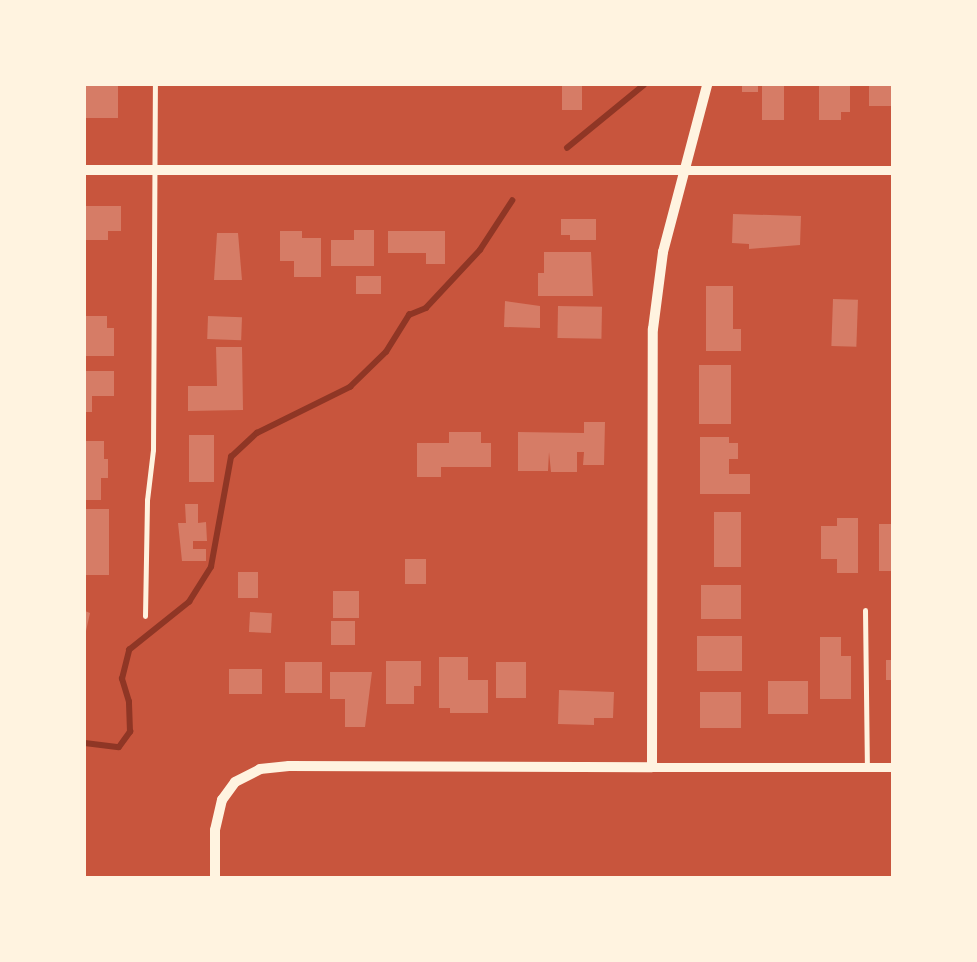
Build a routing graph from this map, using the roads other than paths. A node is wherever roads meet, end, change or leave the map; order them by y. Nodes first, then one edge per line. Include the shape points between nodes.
1 (155, 85) edge
2 (707, 85) edge
3 (85, 170) edge
4 (156, 170) junction
5 (685, 170) junction
6 (892, 170) edge
7 (865, 610) dead end
8 (145, 616) dead end
9 (652, 767) junction
10 (867, 767) junction
11 (892, 767) edge
12 (215, 877) edge

1 - 4 street
2 - 5 main road
3 - 4 main road
4 - 5 main road
4 - 8 street
5 - 6 street
5 - 9 main road via 663,252 653,330
7 - 10 street
9 - 10 street
9 - 12 main road via 289,766 260,769 235,782 217,815
10 - 11 street

